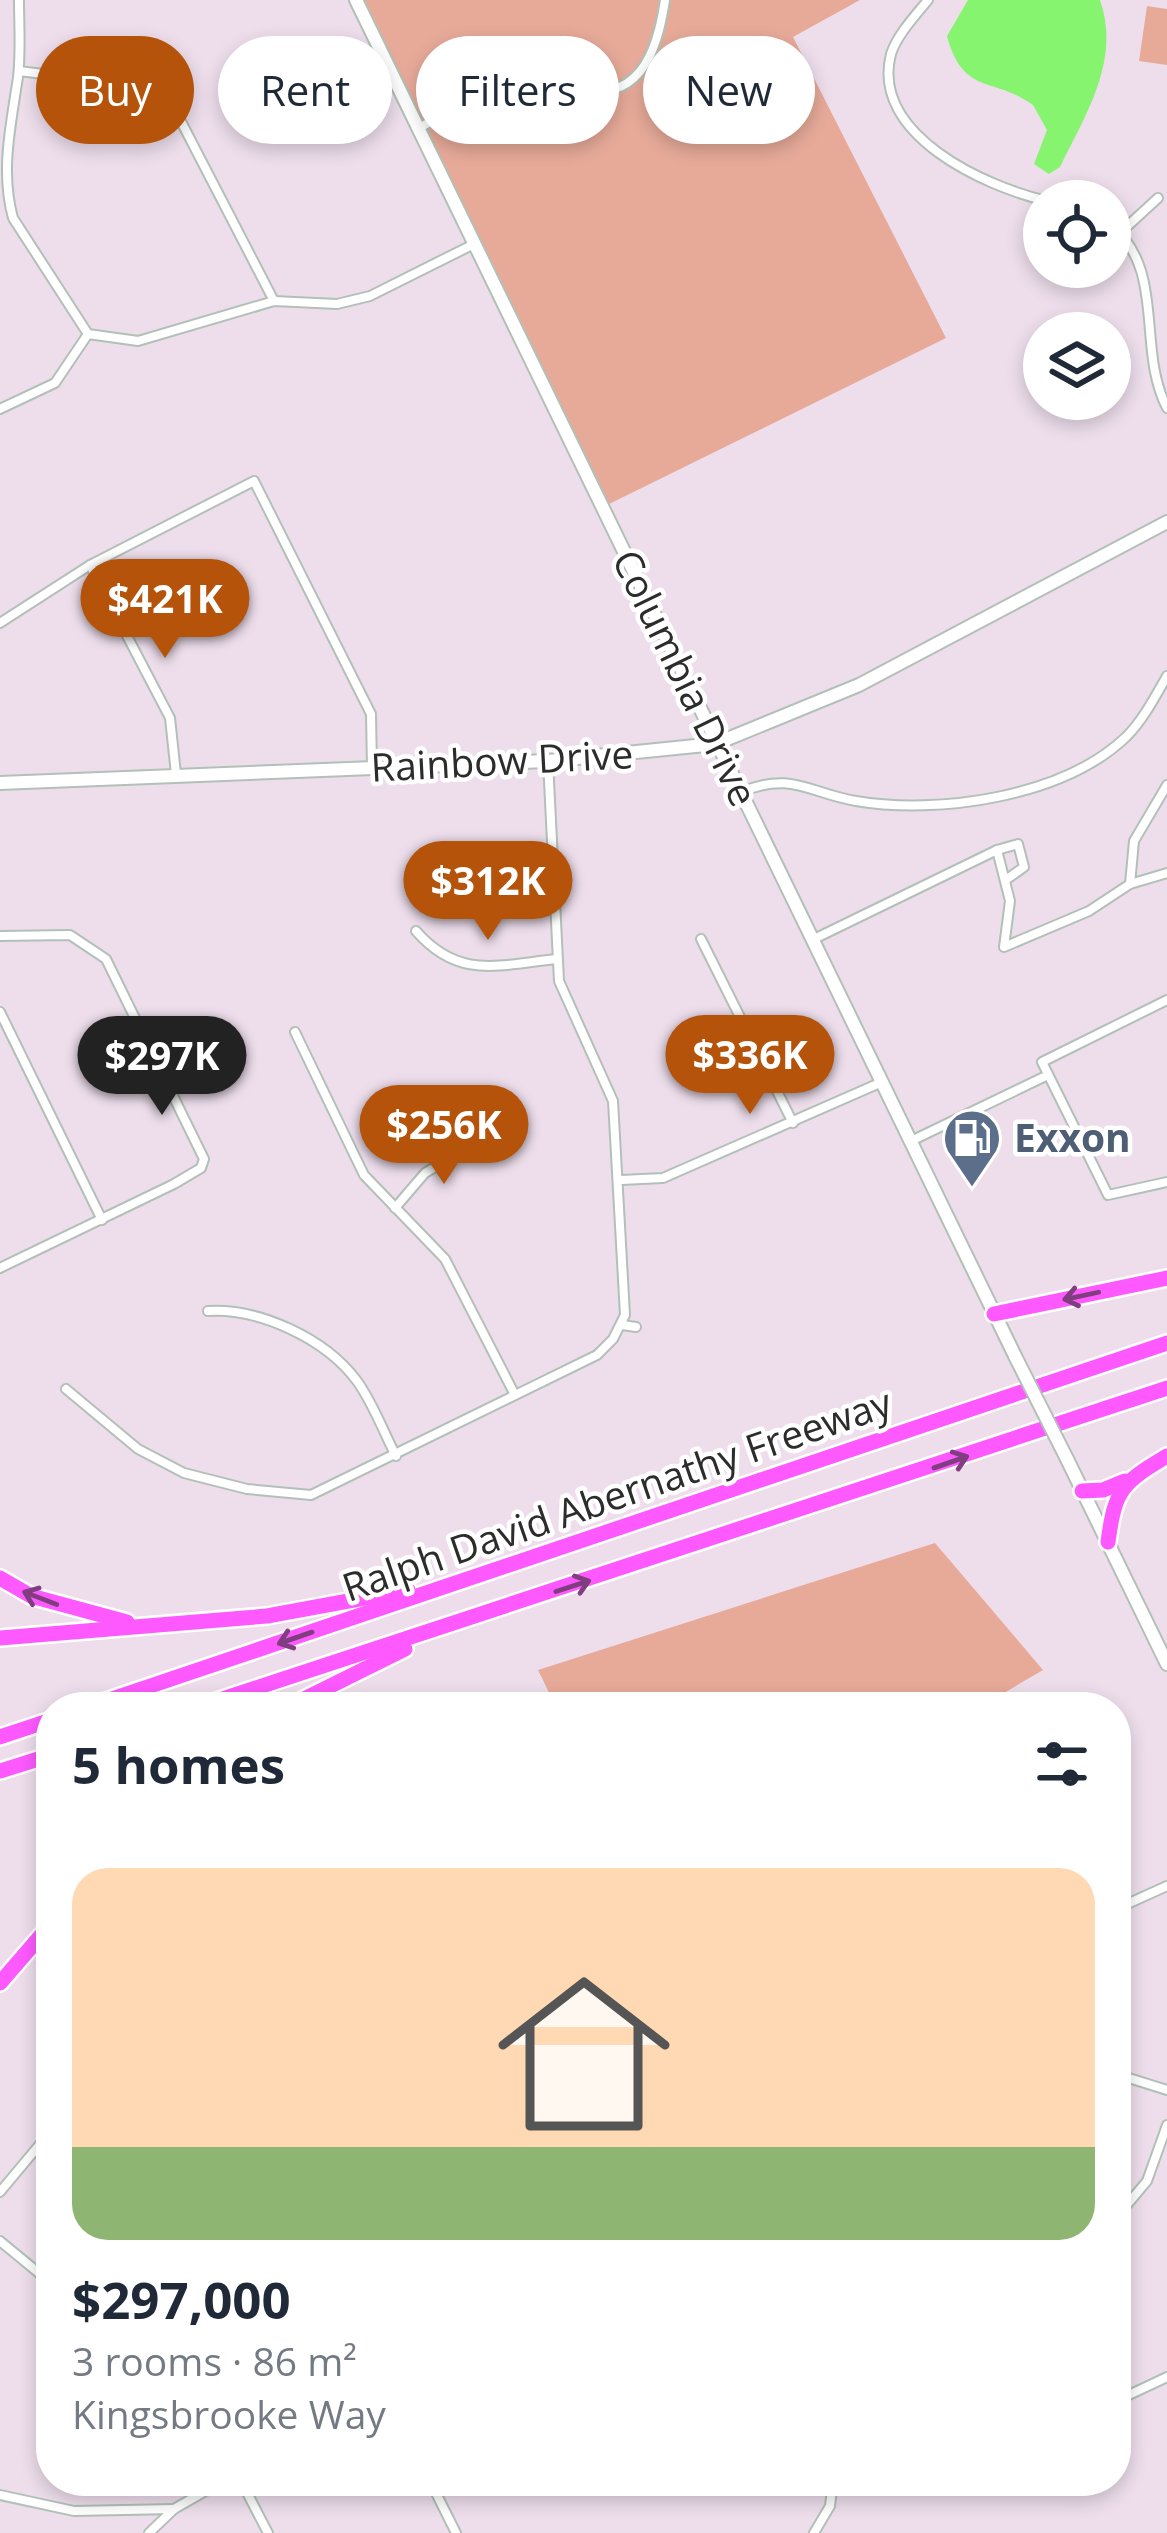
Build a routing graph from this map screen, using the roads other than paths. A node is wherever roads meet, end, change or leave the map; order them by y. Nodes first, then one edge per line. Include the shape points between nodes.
1 (19, 0) edge
2 (356, 0) edge
3 (665, 0) edge
4 (928, 0) edge
5 (19, 71) junction
6 (619, 87) edge
7 (416, 122) edge
8 (427, 144) edge
9 (1023, 192) edge
10 (1158, 199) dead end
11 (1131, 223) edge
12 (474, 244) junction
13 (1131, 249) edge
14 (274, 301) junction
15 (88, 334) junction
16 (1167, 408) edge
17 (0, 410) edge
18 (1167, 522) edge
19 (91, 565) junction
20 (0, 623) edge
21 (1167, 676) edge
22 (716, 743) junction
23 (548, 761) junction
24 (372, 768) junction
25 (176, 774) junction
26 (0, 783) edge
27 (1167, 785) edge
28 (742, 792) junction
29 (997, 850) junction
30 (1167, 873) edge
31 (1007, 879) junction
32 (1130, 884) junction
33 (416, 931) dead end
34 (0, 936) edge
35 (701, 939) dead end
36 (814, 939) junction
37 (557, 958) junction
38 (1167, 1000) edge
39 (0, 1012) edge
40 (2, 1023) edge
41 (295, 1032) dead end
42 (1048, 1075) junction
43 (883, 1082) junction
44 (793, 1123) junction
45 (911, 1141) junction
46 (474, 1144) dead end
47 (621, 1180) junction
48 (1167, 1182) edge
49 (395, 1208) junction
50 (102, 1220) junction
51 (0, 1268) edge
52 (1167, 1278) edge
53 (208, 1311) dead end
54 (994, 1314) junction
55 (622, 1325) junction
56 (636, 1328) dead end
57 (1167, 1343) edge
58 (1167, 1388) edge
59 (66, 1389) dead end
60 (515, 1395) junction
61 (396, 1456) junction
62 (1167, 1456) edge
63 (1126, 1480) junction
64 (1082, 1491) junction
65 (644, 1520) junction
66 (1108, 1542) junction
67 (0, 1578) edge
68 (462, 1622) junction
69 (166, 1624) junction
70 (0, 1638) edge
71 (1167, 1664) edge
72 (133, 1692) edge
73 (245, 1692) edge
74 (319, 1692) edge
75 (36, 1725) edge
76 (0, 1737) edge
77 (36, 1759) edge
78 (0, 1771) edge
79 (1167, 1886) edge
80 (1131, 1902) edge
81 (36, 1941) edge
82 (0, 1983) edge
83 (1131, 2079) edge
84 (1167, 2090) edge
85 (1167, 2125) edge
86 (36, 2149) edge
87 (0, 2192) edge
88 (1131, 2200) edge
89 (0, 2241) edge
90 (36, 2271) edge
91 (1167, 2377) edge
92 (1131, 2394) edge
93 (0, 2494) edge
94 (198, 2496) edge
95 (249, 2496) edge
96 (438, 2496) edge
97 (831, 2496) edge
98 (174, 2510) junction
99 (148, 2533) edge
100 (268, 2533) edge
101 (456, 2533) edge
102 (814, 2533) edge

1 - 5 street
2 - 7 main road, Columbia Drive
3 - 6 street via 653,52
4 - 9 street via 892,48 900,110 915,132 964,169
5 - 14 street via 131,85 172,104
5 - 15 street via 5,196
8 - 12 main road, Columbia Drive
10 - 11 street
12 - 14 street via 370,296 337,304
12 - 22 main road, Columbia Drive
13 - 16 street via 1148,277 1154,376
14 - 15 street via 138,341
15 - 17 street via 55,382
18 - 22 main road, Rainbow Drive via 859,685
19 - 20 street
19 - 24 street via 254,482 371,714
19 - 25 street via 170,718
21 - 28 street via 1126,736 1103,754 1004,794 923,809 782,780
22 - 23 main road, Rainbow Drive
22 - 28 main road, Columbia Drive
23 - 24 main road, Rainbow Drive
23 - 37 street
24 - 25 main road, Rainbow Drive
25 - 26 main road, Rainbow Drive
27 - 32 street via 1134,841
28 - 36 main road, Columbia Drive
29 - 31 street
29 - 31 street via 1018,844 1024,867
29 - 36 street
30 - 32 street
31 - 32 street via 1004,947
33 - 37 street via 436,953 467,966
34 - 50 street via 70,935 106,959 204,1159 193,1174
35 - 44 street
36 - 43 main road, Columbia Drive
37 - 47 street via 559,981 613,1101
38 - 42 street via 1042,1062
39 - 40 street
40 - 50 street
41 - 49 street via 364,1175
42 - 45 street
42 - 48 street via 1108,1195
43 - 44 street
43 - 45 main road, Columbia Drive
44 - 47 street via 663,1178
45 - 54 main road, Columbia Drive
46 - 49 street via 425,1173
47 - 55 street
49 - 60 street via 446,1259
50 - 51 street
52 -> 54 highway
53 - 61 street via 259,1316 343,1367
54 - 64 main road, Columbia Drive, bridge
55 - 56 street
55 - 60 street via 597,1355
57 - 65 highway, Ralph David Abernathy Freeway
68 -> 58 highway, Ralph David Abernathy Freeway
59 - 61 street via 138,1449 184,1473 247,1490 311,1496
60 - 61 street
62 - 63 highway
63 - 64 highway
63 - 66 highway
64 - 66 main road
65 - 69 highway via 337,1606
65 -> 72 highway, Ralph David Abernathy Freeway
66 - 71 main road
69 -> 67 highway via 87,1615
68 - 73 highway, Ralph David Abernathy Freeway
68 - 74 highway
69 - 70 highway
75 - 76 highway
77 - 78 highway
79 - 80 street
81 - 82 highway
83 - 84 street
85 - 88 street via 1147,2181
86 - 87 street
89 - 90 street
91 - 92 street
93 - 98 street via 74,2511
94 - 98 street
95 - 100 street
96 - 101 street
97 - 102 street
98 - 99 street

